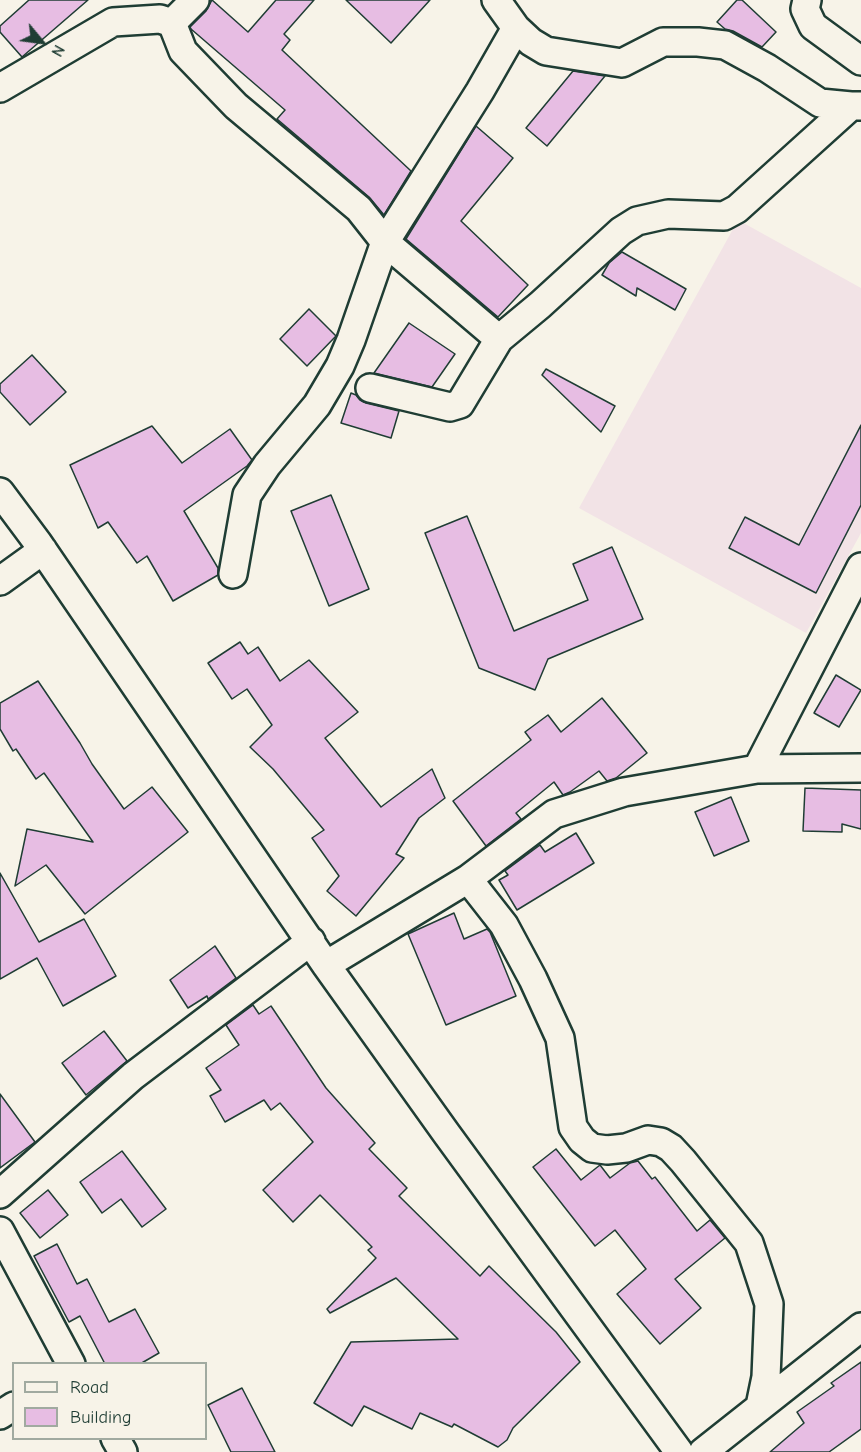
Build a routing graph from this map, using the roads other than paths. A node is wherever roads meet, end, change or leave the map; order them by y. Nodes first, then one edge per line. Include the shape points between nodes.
1 (102, 0) edge
2 (195, 0) edge
3 (496, 0) edge
4 (807, 0) edge
5 (120, 22) junction
6 (172, 22) junction
7 (516, 28) junction
8 (861, 61) edge
9 (0, 88) edge
10 (856, 106) edge
11 (385, 242) junction
12 (499, 339) junction
13 (370, 388) dead end
14 (0, 492) edge
15 (43, 550) junction
16 (861, 567) edge
17 (233, 574) dead end
18 (0, 581) edge
19 (861, 768) edge
20 (757, 769) junction
21 (468, 879) junction
22 (310, 941) junction
23 (326, 965) junction
24 (0, 1194) edge
25 (0, 1231) edge
26 (861, 1328) edge
27 (70, 1362) edge
28 (760, 1406) junction
29 (679, 1452) edge
30 (703, 1452) edge

1 - 5 street
2 - 6 street
3 - 7 street
4 - 8 street via 805,9 813,26
5 - 6 street
5 - 9 street via 113,22
6 - 11 street via 183,51 228,98 359,209
7 - 10 street via 546,51 622,63 663,42 725,45 820,103
7 - 11 street
10 - 12 street via 724,216 669,214 637,222 621,231
11 - 12 street
11 - 17 street via 340,366 317,405 247,495
12 - 13 street via 460,404 450,406
14 - 15 street
15 - 18 street
15 - 22 street
16 - 20 street
19 - 20 street
20 - 21 street via 624,792 554,814
21 - 23 street
21 - 28 street via 504,925 560,1038 573,1127 582,1140 591,1148 607,1150 648,1140 662,1142 683,1161 749,1243 769,1304 767,1367
22 - 23 street
22 - 24 street via 133,1076
23 - 29 street
25 - 27 street
26 - 28 street
28 - 30 street

